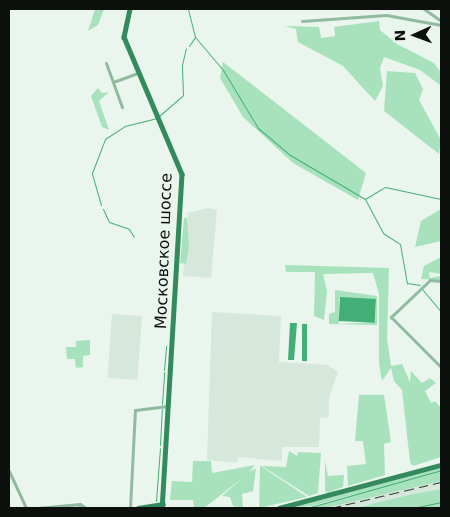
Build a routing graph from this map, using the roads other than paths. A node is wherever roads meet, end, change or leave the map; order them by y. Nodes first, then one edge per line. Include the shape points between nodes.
1 (130, 9) edge
2 (384, 9) edge
3 (424, 9) edge
4 (386, 15) junction
5 (302, 21) dead end
6 (441, 23) edge
7 (106, 63) dead end
8 (138, 73) junction
9 (113, 82) junction
10 (122, 107) dead end
11 (441, 281) edge
12 (441, 367) edge
13 (169, 406) junction
14 (441, 464) edge
15 (9, 471) edge
16 (163, 506) edge
17 (26, 508) edge
18 (37, 508) edge
19 (86, 508) edge
20 (130, 508) edge
21 (138, 508) edge
22 (279, 508) edge

1 - 8 main road, Московское шоссе via 123,32
2 - 4 street
3 - 6 street
4 - 5 street
4 - 6 street
7 - 9 street
8 - 9 street
8 - 13 main road, Московское шоссе via 182,174
9 - 10 street
11 - 12 street via 432,279 391,318
13 - 16 main road, Московское шоссе
13 - 20 street via 135,410
14 - 22 main road
15 - 17 street
16 - 21 main road
18 - 19 street via 80,504

